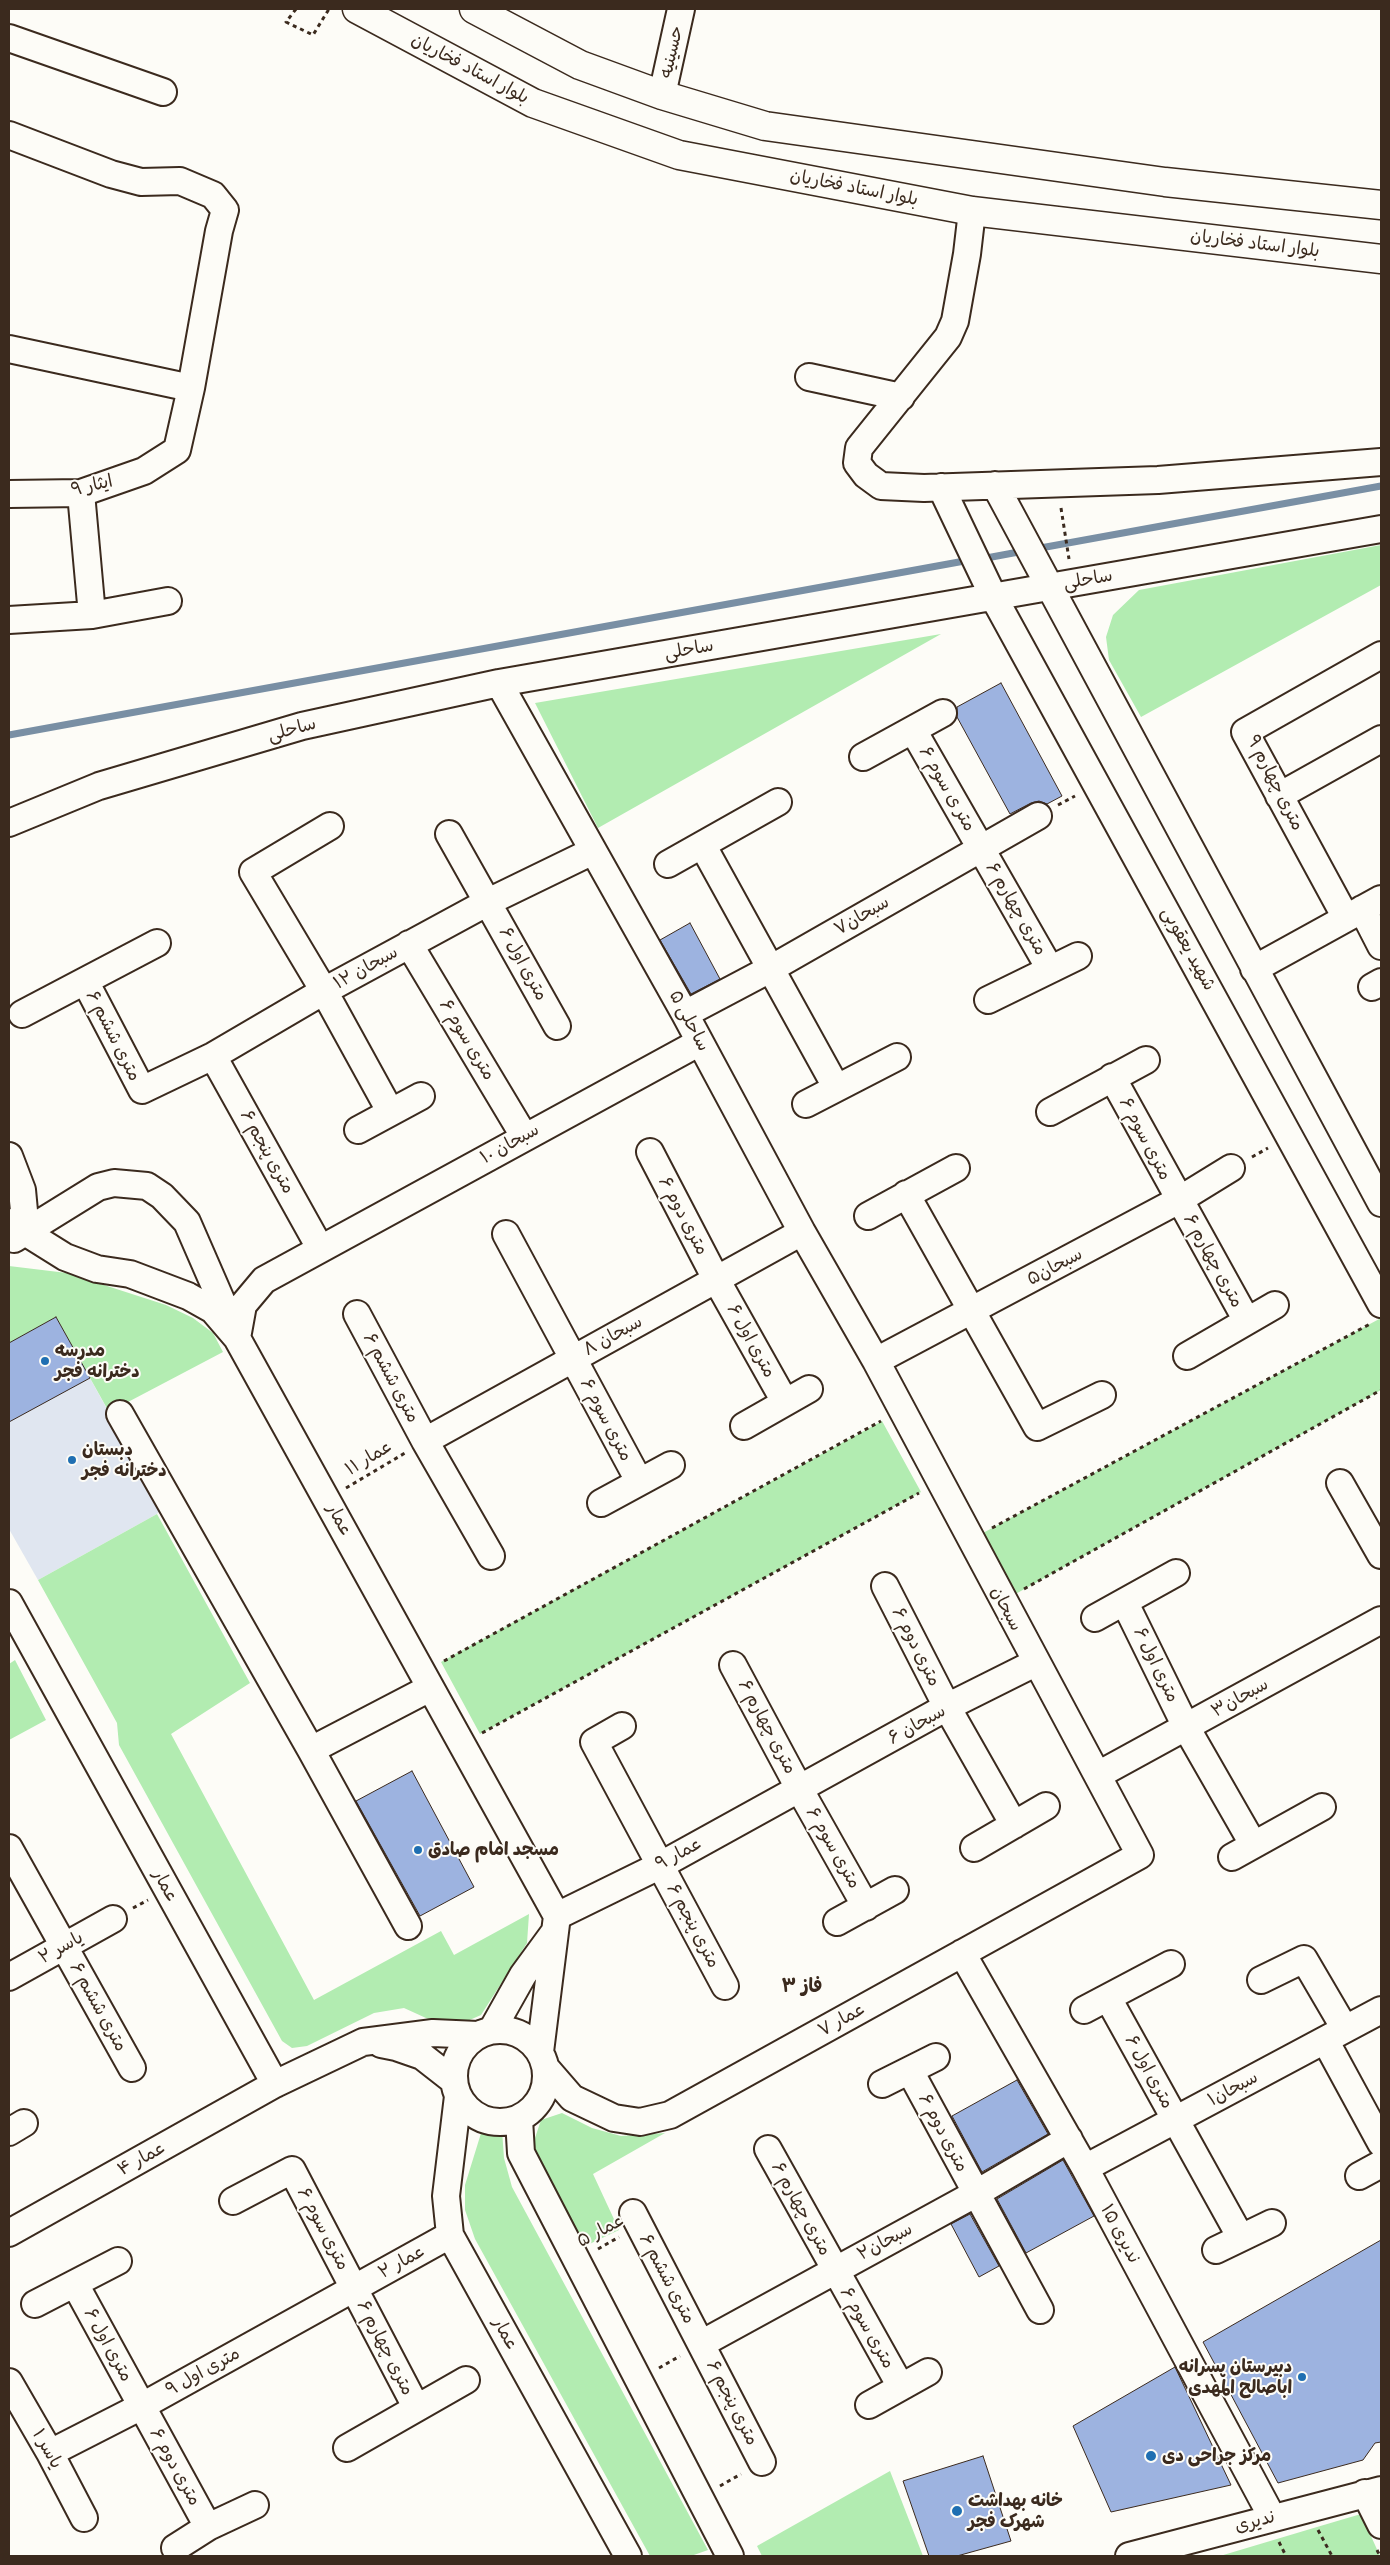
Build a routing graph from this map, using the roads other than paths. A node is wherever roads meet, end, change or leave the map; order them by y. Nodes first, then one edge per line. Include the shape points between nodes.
1 (358, 9) edge
2 (477, 9) edge
3 (682, 9) edge
4 (9, 38) edge
5 (163, 92) dead end
6 (662, 95) junction
7 (9, 135) edge
8 (1381, 205) edge
9 (972, 211) junction
10 (1381, 259) edge
11 (9, 349) edge
12 (809, 377) dead end
13 (191, 388) junction
14 (901, 397) junction
15 (1381, 462) edge
16 (995, 485) junction
17 (941, 487) junction
18 (81, 492) junction
19 (9, 494) edge
20 (1381, 529) edge
21 (1049, 587) junction
22 (993, 596) junction
23 (168, 601) dead end
24 (92, 615) junction
25 (9, 620) edge
26 (1381, 655) edge
27 (499, 683) junction
28 (943, 713) dead end
29 (913, 730) junction
30 (1381, 740) edge
31 (863, 757) dead end
32 (1279, 796) junction
33 (778, 802) dead end
34 (1038, 816) road end
35 (9, 822) edge
36 (330, 826) dead end
37 (449, 834) dead end
38 (702, 846) junction
39 (981, 849) junction
40 (593, 851) junction
41 (668, 864) dead end
42 (488, 902) junction
43 (1363, 909) edge
44 (157, 943) dead end
45 (410, 944) junction
46 (1381, 946) edge
47 (1078, 956) dead end
48 (772, 968) junction
49 (1050, 969) junction
50 (1254, 969) junction
51 (85, 981) junction
52 (324, 991) junction
53 (988, 1000) dead end
54 (22, 1014) dead end
55 (685, 1014) junction
56 (558, 1026) dead end
57 (700, 1042) junction
58 (213, 1056) junction
59 (897, 1056) dead end
60 (1146, 1060) dead end
61 (1112, 1077) junction
62 (836, 1087) junction
63 (142, 1090) joint
64 (421, 1096) dead end
65 (806, 1104) dead end
66 (390, 1111) junction
67 (1050, 1112) dead end
68 (358, 1130) dead end
69 (524, 1136) junction
70 (650, 1152) dead end
71 (9, 1156) edge
72 (956, 1168) dead end
73 (1231, 1168) road end
74 (906, 1194) junction
75 (1179, 1200) junction
76 (1381, 1203) edge
77 (868, 1216) dead end
78 (14, 1232) edge
79 (802, 1232) junction
80 (506, 1234) dead end
81 (320, 1248) junction
82 (716, 1280) junction
83 (1276, 1305) dead end
84 (970, 1312) junction
85 (1377, 1313) edge
86 (357, 1314) dead end
87 (1247, 1321) junction
88 (237, 1338) junction
89 (1187, 1356) dead end
90 (572, 1358) junction
91 (876, 1361) junction
92 (809, 1389) dead end
93 (1102, 1395) dead end
94 (785, 1402) junction
95 (120, 1414) dead end
96 (744, 1426) dead end
97 (425, 1441) junction
98 (671, 1465) dead end
99 (639, 1481) junction
100 (1340, 1484) dead end
101 (601, 1503) dead end
102 (1381, 1555) edge
103 (491, 1556) dead end
104 (1176, 1573) dead end
105 (885, 1586) dead end
106 (9, 1603) edge
107 (1125, 1603) junction
108 (1096, 1618) dead end
109 (1381, 1620) edge
110 (1036, 1663) junction
111 (733, 1665) dead end
112 (427, 1680) junction
113 (948, 1708) junction
114 (622, 1726) dead end
115 (1186, 1727) junction
116 (312, 1750) junction
117 (1098, 1775) junction
118 (800, 1790) junction
119 (1046, 1806) dead end
120 (1322, 1808) dead end
121 (1014, 1825) junction
122 (9, 1848) edge
123 (974, 1848) dead end
124 (1140, 1855) joint
125 (661, 1865) junction
126 (895, 1890) dead end
127 (866, 1907) junction
128 (113, 1919) road end
129 (837, 1922) dead end
130 (555, 1924) junction
131 (408, 1926) dead end
132 (64, 1946) junction
133 (962, 1953) junction
134 (1171, 1964) dead end
135 (9, 1977) edge
136 (1261, 1980) dead end
137 (725, 1986) dead end
138 (1108, 1998) junction
139 (1084, 2010) dead end
140 (1381, 2010) edge
141 (485, 2033) junction
142 (1335, 2035) junction
143 (363, 2042) junction
144 (936, 2057) dead end
145 (543, 2060) junction
146 (132, 2068) dead end
147 (910, 2071) junction
148 (275, 2084) junction
149 (882, 2084) dead end
150 (456, 2088) junction
151 (520, 2118) junction
152 (1175, 2119) junction
153 (1069, 2139) junction
154 (1381, 2143) edge
155 (768, 2149) dead end
156 (1085, 2168) junction
157 (975, 2194) junction
158 (233, 2201) dead end
159 (636, 2220) road end
160 (1272, 2223) dead end
161 (9, 2233) edge
162 (450, 2235) junction
163 (1241, 2238) junction
164 (1216, 2250) dead end
165 (118, 2261) dead end
166 (834, 2269) junction
167 (74, 2284) junction
168 (354, 2288) junction
169 (35, 2304) dead end
170 (1040, 2310) dead end
171 (701, 2344) junction
172 (928, 2372) dead end
173 (466, 2380) dead end
174 (9, 2382) edge
175 (901, 2387) junction
176 (869, 2405) dead end
177 (142, 2406) junction
178 (416, 2407) junction
179 (16, 2411) edge
180 (347, 2448) dead end
181 (50, 2452) junction
182 (762, 2462) road end
183 (1373, 2491) edge
184 (255, 2505) dead end
185 (84, 2518) dead end
186 (1381, 2525) edge
187 (208, 2527) junction
188 (1275, 2528) junction
189 (175, 2548) dead end
190 (628, 2556) edge
191 (730, 2556) edge
192 (1129, 2556) edge

1 - 9 main road, بلوار استاد فخاریان via 533,104 680,155
2 - 6 main road via 580,65
3 - 6 street, حسینیه
4 - 5 street
6 - 8 main road via 765,126 1165,182
7 - 13 street, ایثار ۹ via 111,174 141,182 180,181 213,195 226,210 219,231
9 - 10 main road, بلوار استاد فخاریان
9 - 14 street via 968,254 955,321 948,337
11 - 13 street
12 - 14 street
13 - 18 street, ایثار ۹ via 177,450 144,471
14 - 17 street via 859,448 857,463 881,486
15 - 16 street via 1158,480
16 - 17 street
16 - 21 street
17 - 22 street, شهید یعقوبی
18 - 19 street, ایثار ۹
18 - 24 street
20 - 21 street, ساحلی
21 - 22 street, ساحلی
21 - 50 street
22 - 27 street, ساحلی
22 - 85 street, شهید یعقوبی via 1289,1136
23 - 24 street
24 - 25 street
26 - 32 street, ۹ متری چهارم via 1245,732
27 - 35 street, ساحلی via 302,726 98,786
27 - 40 street, ساحلی ۵
28 - 29 street
29 - 31 street
29 - 39 street, ۶ متر ی سوم
30 - 32 street
32 - 43 street, ۹ متری چهارم
33 - 38 street
34 - 39 street, سبحان۷
36 - 52 street via 253,872
37 - 42 street
38 - 41 street
38 - 48 street
39 - 48 street, سبحان۷
39 - 49 street, ۶ متری چهارم
40 - 42 street, سبحان ۱۲
40 - 55 street, ساحلی ۵
42 - 45 street, سبحان ۱۲
42 - 56 street, ۶ متری اول
43 - 46 street
43 - 50 street
44 - 51 street
45 - 52 street, سبحان ۱۲
45 - 69 street, ۶ متری سوم
47 - 49 street
48 - 55 street, سبحان۷
48 - 62 street
49 - 53 street
50 - 76 street
51 - 54 street
51 - 63 street, ۶ متری ششم
52 - 58 street, سبحان ۱۲
52 - 66 street
55 - 57 street, ساحلی ۵
57 - 69 street, سبحان ۱۰
57 - 79 street, ساحلی ۵
58 - 63 street, سبحان ۱۲
58 - 81 street, ۶ متری پنجم
59 - 62 street
60 - 61 street
61 - 67 street
61 - 75 street, ۶ متری سوم
62 - 65 street
64 - 66 street
66 - 68 street
69 - 81 street, سبحان ۱۰
70 - 82 street, ۶ متری دوم
71 - 78 street via 22,1190
72 - 74 street
73 - 75 street, سبحان۵
74 - 77 street
74 - 84 street
75 - 84 street, سبحان۵
75 - 87 street, ۶ متری چهارم
78 - 88 street, عمار via 97,1269 130,1274 188,1296 213,1310
78 - 88 street via 98,1187 114,1183 147,1186 162,1196 187,1222
79 - 82 street, سبحان ۸
79 - 91 street, ساحلی ۵
80 - 90 street
81 - 88 street, سبحان ۱۰ via 264,1280 243,1305
82 - 90 street, سبحان ۸
82 - 94 street, ۶ متری اول
83 - 87 street
84 - 91 street, سبحان۵
84 - 93 street via 1037,1427
86 - 97 street, ۶ متری ششم
87 - 89 street
88 - 112 street, عمار
90 - 97 street, سبحان ۸
90 - 99 street, ۶ متری سوم
91 - 110 street, سبحان
92 - 94 street
94 - 96 street
95 - 116 street
97 - 103 street
98 - 99 street
99 - 101 street
100 - 102 street
104 - 107 street
105 - 113 street, ۶ متری دوم
106 - 148 street, عمار
107 - 108 street
107 - 115 street, ۶ متری اول
109 - 115 street, سبحان۳
110 - 113 street, سبحان ۶
110 - 117 street, سبحان
111 - 118 street, ۶ متری چهارم
112 - 116 street
112 - 130 street, عمار
113 - 118 street, سبحان ۶
113 - 121 street
114 - 125 street via 594,1742
115 - 117 street, سبحان۳
115 - 120 street via 1243,1850
116 - 131 street
117 - 124 street, سبحان
118 - 125 street, عمار ۹
118 - 127 street, ۶ متری سوم
119 - 121 street
121 - 123 street
122 - 132 street
124 - 133 street, عمار ۷
125 - 130 street, عمار ۹
125 - 137 street, ۶ متری پنجم
126 - 127 street
127 - 129 street
128 - 132 street, یاسر ۲
130 - 141 street
130 - 145 street
132 - 135 street, یاسر ۲
132 - 146 street, ۶ متری ششم
133 - 145 street, عمار ۷ via 670,2115 640,2122 614,2118 572,2098
133 - 153 street, ندیری ۱۵
134 - 138 street
136 - 142 street via 1304,1959
138 - 139 street
138 - 152 street, ۶ متری اول
140 - 142 street, سبحان۱
141 - 143 street via 433,2033
141 - 145 street via 503,2030 524,2036
141 - 150 street via 467,2043 459,2054 454,2067
142 - 152 street, سبحان۱
142 - 154 street
143 - 148 street
143 - 150 street via 396,2047 422,2056
144 - 147 street
145 - 151 street via 546,2083 542,2098
147 - 149 street
147 - 157 street, ۶ متری دوم
148 - 161 street, عمار ۴
150 - 151 street via 466,2108 478,2117 491,2122
150 - 162 street, عمار via 446,2196
151 - 191 street via 521,2153
152 - 156 street, سبحان۱
152 - 163 street
153 - 156 street, ندیری ۱۵
153 - 157 street, سبحان۲
155 - 166 street, ۶ متری چهارم
156 - 188 street, ندیری ۱۵
157 - 166 street, سبحان۲
157 - 170 street
158 - 168 street, ۶ متری سوم via 292,2170
159 - 171 street, ۶ متری ششم
160 - 163 street
162 - 168 street, عمار ۲
162 - 190 street, عمار
163 - 164 street
165 - 167 street
166 - 171 street, سبحان۲
166 - 175 street, ۶ متری سوم
167 - 169 street
167 - 177 street, ۶ متری اول
168 - 177 street, ۹ متری اول
168 - 178 street, ۶ متری چهارم
171 - 182 street, ۶ متری پنجم
172 - 175 street
173 - 178 street
174 - 179 street, یاسر ۱
175 - 176 street
177 - 181 street, ۹ متری اول
177 - 187 street, ۶ متری دوم
178 - 180 street
179 - 181 street, یاسر ۱
181 - 185 street, یاسر ۱
183 - 186 street
183 - 188 street, ندیری
184 - 187 street
187 - 189 street
188 - 192 street, ندیری

